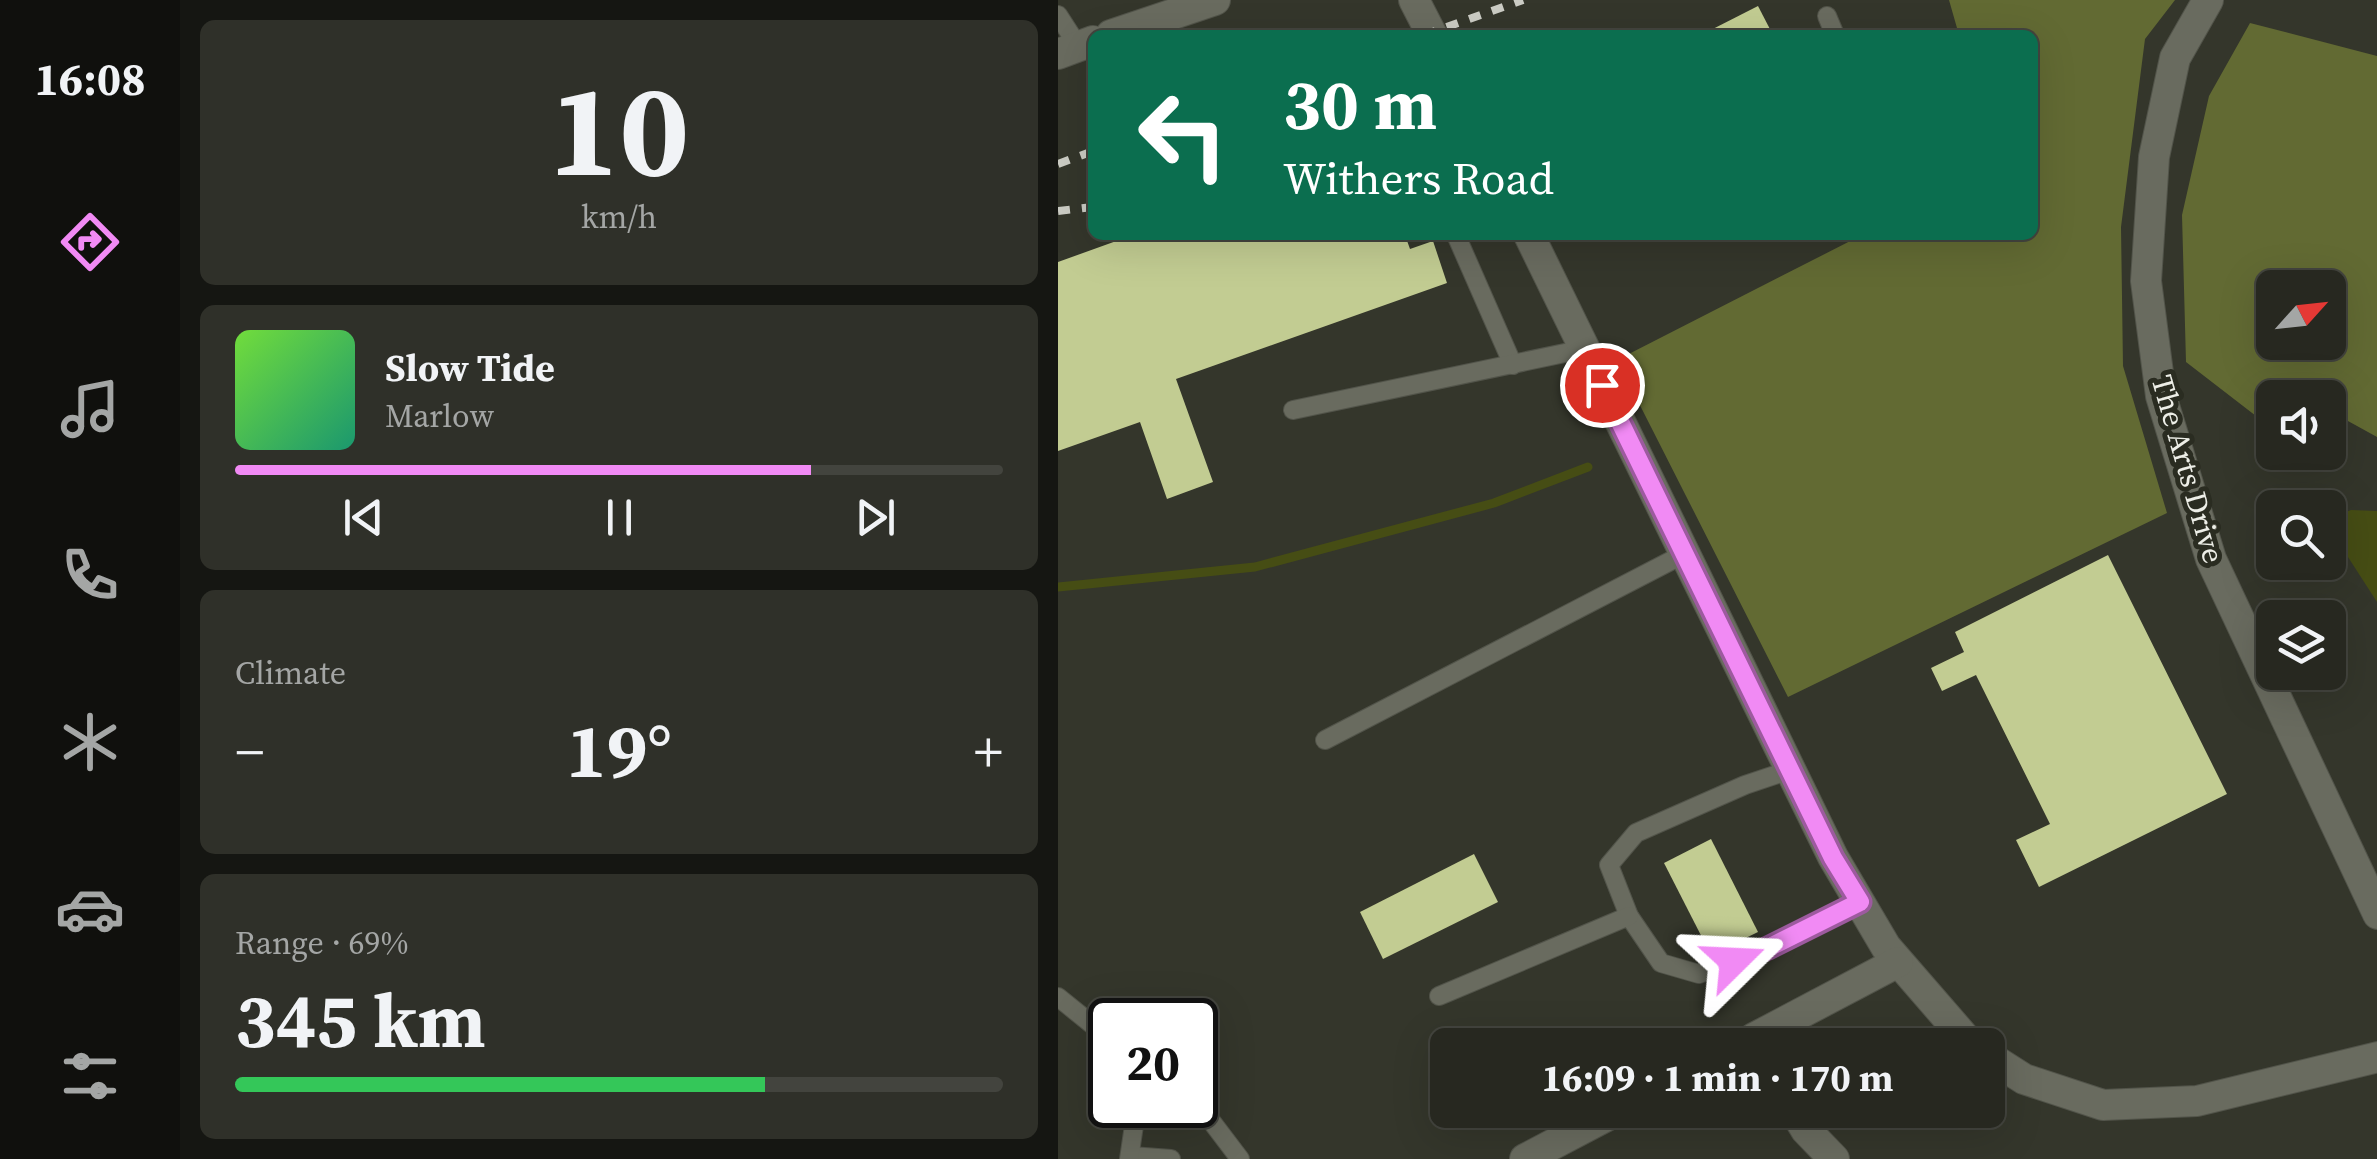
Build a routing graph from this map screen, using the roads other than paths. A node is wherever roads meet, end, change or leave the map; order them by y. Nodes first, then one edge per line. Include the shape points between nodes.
1 (1214, 0) edge
2 (1414, 0) edge
3 (2208, 0) edge
4 (1058, 15) edge
5 (1827, 16) dead end
6 (1126, 30) edge
7 (1429, 30) edge
8 (1833, 30) edge
9 (1076, 47) edge
10 (1458, 240) edge
11 (1531, 240) edge
12 (1584, 350) junction
13 (1514, 366) junction
14 (1294, 410) dead end
15 (1684, 554) junction
16 (1325, 740) dead end
17 (1790, 770) junction
18 (1860, 902) junction
19 (2378, 914) edge
20 (1628, 916) junction
21 (1898, 962) junction
22 (1439, 996) dead end
23 (1058, 997) edge
24 (1088, 1021) edge
25 (1778, 1028) edge
26 (1956, 1028) edge
27 (2378, 1058) edge
28 (2005, 1067) edge
29 (1134, 1128) edge
30 (1216, 1128) edge
31 (1583, 1128) edge
32 (1805, 1128) edge
33 (1130, 1157) edge
34 (1171, 1159) edge
35 (1240, 1159) edge
36 (1524, 1159) edge
37 (1834, 1159) edge

1 - 6 street
2 - 7 street
3 - 19 street, The Arts Drive via 2175,58 2154,156 2146,281 2161,396 2211,558
4 - 9 lane
5 - 8 lane
10 - 13 lane
11 - 12 street
12 - 13 lane
12 - 15 street
13 - 14 lane
15 - 16 lane
15 - 17 street
17 - 18 street
17 - 20 lane via 1636,833 1609,865
18 - 20 lane via 1699,974 1661,963
18 - 21 street
20 - 22 lane
21 - 25 street
21 - 26 street
23 - 24 lane
27 - 28 street via 2197,1102 2103,1105 2024,1080
29 - 33 lane
30 - 35 lane
31 - 36 street
32 - 37 street
33 - 34 lane

